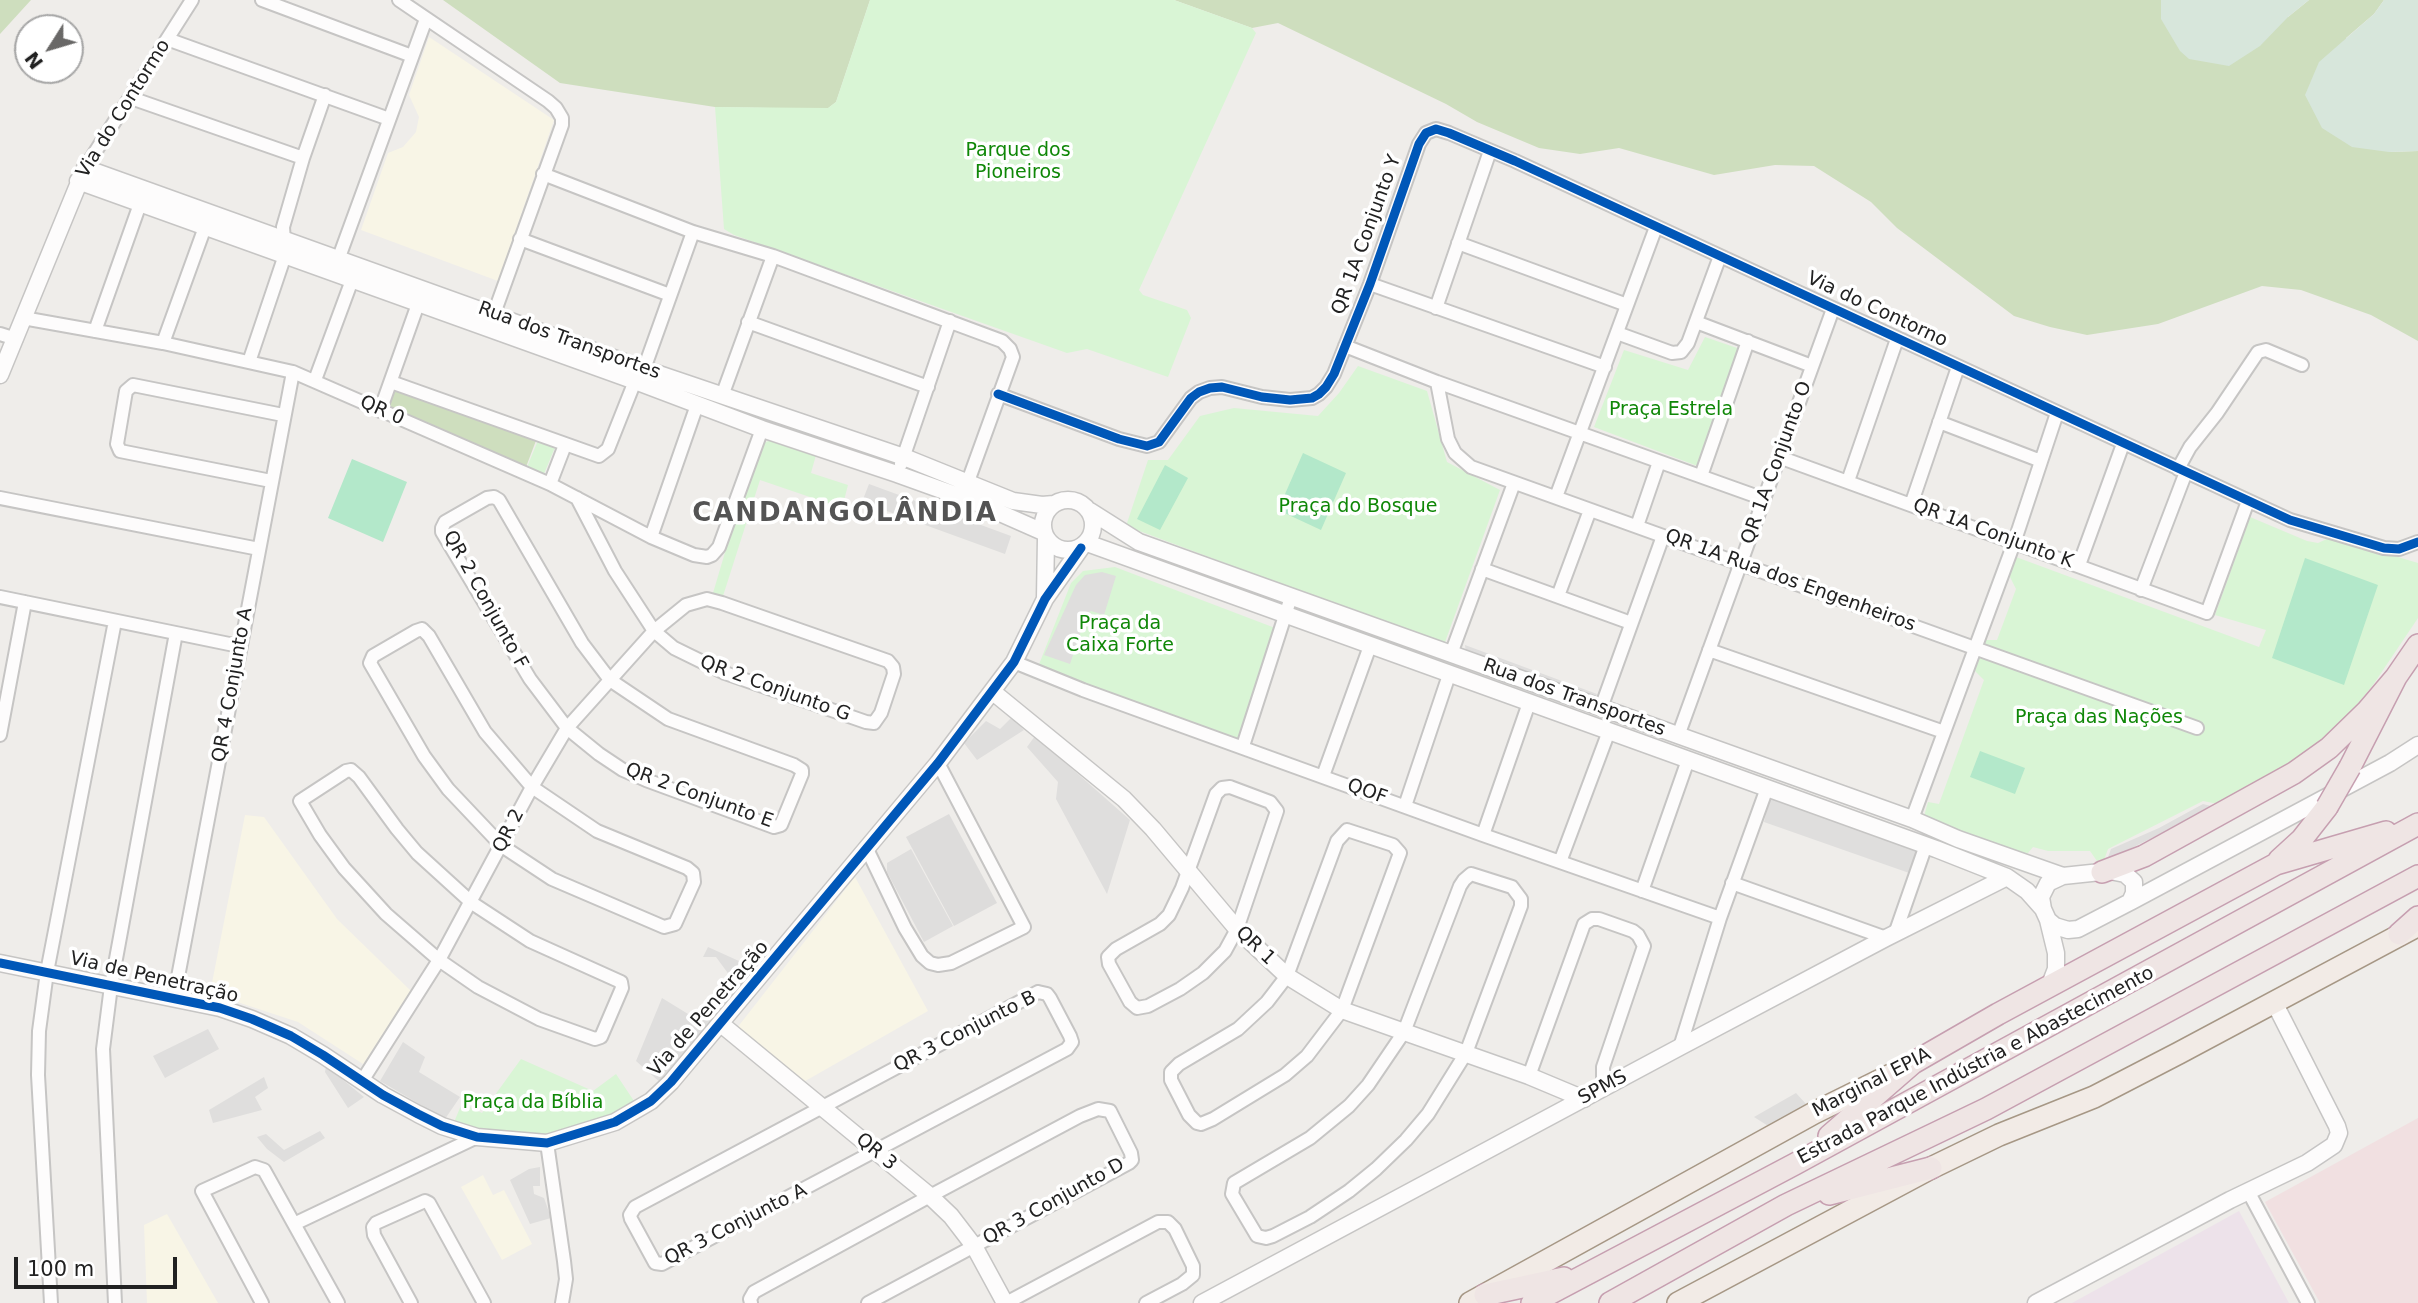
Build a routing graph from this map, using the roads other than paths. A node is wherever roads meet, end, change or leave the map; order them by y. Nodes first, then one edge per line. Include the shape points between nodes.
1 (192, 0) edge
2 (261, 0) edge
3 (399, 0) edge
4 (426, 19) junction
5 (167, 39) junction
6 (412, 56) junction
7 (325, 95) junction
8 (131, 98) junction
9 (389, 120) junction
10 (1449, 133) joint
11 (1490, 151) junction
12 (303, 158) junction
13 (543, 174) junction
14 (82, 175) junction
15 (140, 204) junction
16 (205, 227) junction
17 (1656, 227) junction
18 (693, 232) junction
19 (520, 239) junction
20 (1458, 243) junction
21 (284, 247) junction
22 (774, 256) junction
23 (1720, 256) junction
24 (338, 260) junction
25 (352, 280) junction
26 (1370, 284) junction
27 (670, 295) junction
28 (418, 304) junction
29 (1627, 305) junction
30 (1436, 307) junction
31 (1833, 309) junction
32 (23, 318) junction
33 (491, 321) junction
34 (950, 321) junction
35 (1696, 322) junction
36 (748, 323) junction
37 (95, 331) junction
38 (1617, 333) junction
39 (8, 337) edge
40 (1897, 339) junction
41 (1748, 341) junction
42 (163, 343) junction
43 (1345, 346) junction
44 (249, 362) junction
45 (2302, 365) dead end
46 (1812, 366) junction
47 (1605, 367) junction
48 (1958, 367) junction
49 (293, 372) junction
50 (0, 375) edge
51 (640, 375) junction
52 (315, 380) junction
53 (391, 382) junction
54 (1437, 382) junction
55 (928, 387) junction
56 (998, 394) junction
57 (722, 396) junction
58 (739, 402) junction
59 (697, 405) junction
60 (380, 411) junction
61 (2057, 413) junction
62 (283, 415) junction
63 (734, 419) junction
64 (1939, 422) junction
65 (762, 429) junction
66 (1579, 433) junction
67 (2123, 444) junction
68 (565, 445) junction
69 (904, 457) junction
70 (1779, 457) junction
71 (2041, 461) junction
72 (1658, 462) junction
73 (2182, 471) junction
74 (897, 474) junction
75 (1701, 476) junction
76 (271, 481) junction
77 (1848, 481) junction
78 (1514, 483) junction
79 (550, 484) junction
80 (967, 492) junction
81 (1556, 497) junction
82 (0, 498) edge
83 (577, 498) junction
84 (1764, 499) junction
85 (2248, 501) junction
86 (1054, 504) junction
87 (1911, 505) junction
88 (1590, 510) junction
89 (1090, 511) junction
90 (1637, 526) junction
91 (1045, 535) junction
92 (1662, 536) junction
93 (651, 537) junction
94 (2418, 542) edge
95 (2014, 543) junction
96 (1084, 545) junction
97 (259, 550) junction
98 (1742, 564) junction
99 (2079, 565) junction
100 (1482, 569) junction
101 (2141, 590) junction
102 (1558, 596) junction
103 (0, 597) edge
104 (1291, 597) junction
105 (1045, 599) junction
106 (25, 602) junction
107 (685, 604) joint
108 (1286, 614) junction
109 (115, 621) junction
110 (1631, 623) junction
111 (654, 631) junction
112 (177, 634) junction
113 (2418, 645) edge
114 (239, 646) junction
115 (1370, 646) junction
116 (1975, 648) junction
117 (1709, 650) junction
118 (1451, 654) junction
119 (1014, 662) junction
120 (1449, 675) junction
121 (1512, 677) junction
122 (2396, 677) junction
123 (610, 680) junction
124 (993, 692) junction
125 (1506, 695) junction
126 (1529, 704) junction
127 (1601, 708) junction
128 (567, 728) junction
129 (2197, 728) dead end
130 (1609, 731) junction
131 (1944, 732) junction
132 (0, 735) edge
133 (1678, 736) junction
134 (2418, 745) edge
135 (1243, 746) junction
136 (1688, 760) junction
137 (938, 763) junction
138 (1323, 776) junction
139 (1805, 781) junction
140 (532, 787) junction
141 (1767, 788) junction
142 (1798, 800) junction
143 (1405, 806) junction
144 (1912, 819) junction
145 (2418, 823) edge
146 (1942, 833) junction
147 (1483, 835) junction
148 (1926, 845) junction
149 (502, 846) junction
150 (866, 847) junction
151 (1560, 862) junction
152 (2276, 864) junction
153 (1188, 870) junction
154 (2102, 872) junction
155 (2063, 876) junction
156 (2418, 876) edge
157 (2007, 877) junction
158 (2170, 880) junction
159 (2134, 882) junction
160 (1732, 883) junction
161 (1642, 891) junction
162 (2130, 902) junction
163 (471, 903) junction
164 (2045, 914) junction
165 (2418, 917) edge
166 (1720, 918) junction
167 (1237, 929) junction
168 (2409, 930) edge
169 (1890, 936) junction
170 (439, 960) junction
171 (0, 963) edge
172 (47, 972) junction
173 (1287, 976) junction
174 (111, 986) junction
175 (2049, 987) junction
176 (174, 998) junction
177 (2274, 1002) junction
178 (1342, 1010) junction
179 (721, 1024) junction
180 (1404, 1032) junction
181 (1679, 1047) junction
182 (1466, 1053) junction
183 (1913, 1063) junction
184 (1529, 1076) junction
185 (362, 1081) junction
186 (1603, 1088) junction
187 (1584, 1098) junction
188 (821, 1107) junction
189 (477, 1138) junction
190 (547, 1143) junction
191 (876, 1152) junction
192 (1795, 1164) junction
193 (1931, 1168) junction
194 (2248, 1191) junction
195 (930, 1196) junction
196 (1786, 1205) junction
197 (294, 1224) junction
198 (974, 1246) junction
199 (1590, 1272) junction
200 (1627, 1297) edge
201 (1477, 1299) edge
202 (51, 1303) edge
203 (115, 1303) edge
204 (262, 1303) edge
205 (338, 1303) edge
206 (411, 1303) edge
207 (484, 1303) edge
208 (562, 1303) edge
209 (751, 1303) edge
210 (868, 1303) edge
211 (1006, 1303) edge
212 (1146, 1303) edge
213 (1202, 1303) edge
214 (1532, 1303) edge
215 (1611, 1303) edge
216 (1678, 1303) edge
217 (2036, 1303) edge
218 (2308, 1303) edge

1 - 5 street, Via do Contormo
2 - 6 street
3 - 4 street
4 - 6 street
4 - 13 street via 556,108 562,125
5 - 7 street
5 - 8 street, Via do Contormo
6 - 9 street
7 - 9 street
7 - 12 street
8 - 12 street
8 - 14 street, Via do Contormo
9 - 24 street
10 - 11 street, Via do Contorno
10 - 26 street, QR 1A Conjunto Y via 1431,130 1419,144
11 - 17 street, Via do Contorno
11 - 20 street
12 - 21 street via 284,228
13 - 18 street
13 - 19 street
14 - 15 street, Rua dos Transportes
14 - 21 street, Rua dos Transportes
14 - 32 street, Via do Contormo
15 - 16 street, Rua dos Transportes
15 - 37 street
16 - 21 street, Rua dos Transportes
16 - 42 street
17 - 23 street, Via do Contorno
17 - 29 street
18 - 22 street
18 - 27 street
19 - 27 street
19 - 33 street
20 - 29 street
20 - 30 street
21 - 24 street, Rua dos Transportes
21 - 25 street, Rua dos Transportes
21 - 44 street
22 - 34 street
22 - 36 street
23 - 31 street, Via do Contorno
23 - 35 street
24 - 33 street, Rua dos Transportes
25 - 28 street, Rua dos Transportes
25 - 52 street
26 - 30 street
26 - 43 street, QR 1A Conjunto Y
27 - 51 street
28 - 33 street, Rua dos Transportes
28 - 53 street
29 - 38 street
30 - 47 street
31 - 40 street, Via do Contorno
31 - 46 street, QR 1A Conjunto O
32 - 37 street, QR 0
32 - 39 street, Via do Contormo
33 - 51 street, Rua dos Transportes
34 - 55 street
34 - 56 street via 1002,341 1010,349 1013,357
35 - 38 street via 1678,354
35 - 41 street
36 - 55 street
36 - 57 street
37 - 42 street, QR 0
38 - 47 street
39 - 50 street, Via do Contormo
40 - 48 street, Via do Contorno
40 - 77 street
41 - 46 street
41 - 75 street
42 - 44 street, QR 0
43 - 54 street
43 - 56 street, QR 1A Conjunto Y via 1326,387 1312,398 1262,397 1222,387 1199,392 1182,407 1159,442 1147,446
44 - 49 street, QR 0
45 - 73 street via 2274,353 2258,352 2190,447
46 - 70 street, QR 1A Conjunto O
47 - 66 street
48 - 61 street, Via do Contorno
48 - 64 street
49 - 52 street, QR 0
49 - 62 street, QR 4 Conjunto A
51 - 57 street, Rua dos Transportes
51 - 59 street, Rua dos Transportes
51 - 68 street via 608,449 598,456
52 - 60 street, QR 0
53 - 60 street
53 - 68 street
54 - 66 street
54 - 78 street, QR 1A Rua dos Engenheiros via 1455,453 1471,467
55 - 69 street
56 - 80 street
57 - 58 street, Rua dos Transportes
58 - 63 street
58 - 69 street, Rua dos Transportes
59 - 63 street, Rua dos Transportes
59 - 93 street
60 - 79 street, QR 0
61 - 67 street, Via do Contorno
61 - 71 street
62 - 76 street, QR 4 Conjunto A
62 - 76 street via 133,386 126,391 117,443 120,451
63 - 65 street, Rua dos Transportes
64 - 71 street
64 - 87 street
65 - 74 street, Rua dos Transportes
65 - 93 street, QR 0 via 719,547 712,555 694,555
66 - 72 street
66 - 81 street
67 - 73 street, Via do Contorno
67 - 99 street
68 - 79 street
69 - 74 street
69 - 80 street, Rua dos Transportes
70 - 77 street, QR 1A Conjunto K
70 - 84 street, QR 1A Conjunto O
71 - 95 street
72 - 75 street
72 - 90 street
73 - 85 street, Via do Contorno
73 - 101 street
74 - 80 street, Rua dos Transportes
75 - 84 street
76 - 97 street, QR 4 Conjunto A
77 - 87 street, QR 1A Conjunto K
78 - 81 street, QR 1A Rua dos Engenheiros
78 - 100 street
79 - 83 street, QR 0
80 - 86 street, Rua dos Transportes
80 - 91 street, Rua dos Transportes
81 - 88 street, QR 1A Rua dos Engenheiros
82 - 97 street
83 - 93 street, QR 0
83 - 111 street via 615,571
84 - 98 street, QR 1A Conjunto O
85 - 94 street, Via do Contorno via 2290,520 2384,548 2399,549
85 - 101 street, QR 1A Conjunto K via 2207,613
86 - 89 street via 1073,500
86 - 91 street via 1044,516
87 - 95 street, QR 1A Conjunto K
88 - 90 street, QR 1A Rua dos Engenheiros
88 - 102 street
89 - 96 street via 1093,533
89 - 104 street, Rua dos Transportes via 1139,542
90 - 92 street, QR 1A Rua dos Engenheiros
91 - 96 street via 1061,550
91 - 105 street, Via de Penetração
92 - 98 street, QR 1A Rua dos Engenheiros
92 - 110 street
95 - 99 street, QR 1A Conjunto K
95 - 116 street
96 - 105 street, Via de Penetração
96 - 108 street, Rua dos Transportes
97 - 114 street, QR 4 Conjunto A
98 - 116 street, QR 1A Rua dos Engenheiros
98 - 117 street, QR 1A Conjunto O
99 - 101 street, QR 1A Conjunto K
100 - 102 street
100 - 118 street
102 - 110 street
103 - 106 street
104 - 108 street
104 - 118 street, Rua dos Transportes
105 - 119 street, Via de Penetração
106 - 109 street
106 - 132 street
107 - 111 street, QR 2
107 - 111 street, QR 2 Conjunto G via 707,599 722,603 888,661 894,674 881,713 874,723 866,722 725,673 684,654
108 - 115 street, Rua dos Transportes
108 - 135 street
109 - 112 street
109 - 172 street
110 - 127 street
111 - 123 street, QR 2
112 - 114 street
112 - 174 street
113 - 122 highway
114 - 176 street, QR 4 Conjunto A
115 - 120 street, Rua dos Transportes
115 - 138 street
116 - 129 street, QR 1A Rua dos Engenheiros
116 - 131 street
117 - 131 street
117 - 133 street, QR 1A Conjunto O
118 - 121 street, Rua dos Transportes
119 - 124 street, Via de Penetração
119 - 135 street, QOF
120 - 125 street, Rua dos Transportes
120 - 143 street
121 - 125 street
121 - 127 street, Rua dos Transportes
122 - 152 highway, bridge via 2327,807
122 - 154 highway via 2329,748 2294,773 2144,856
123 - 128 street, QR 2
123 - 128 street, QR 2 Conjunto E via 668,719 799,768 802,774 781,825 774,827 635,775
123 - 128 street, QR 2 Conjunto F via 566,616 497,498 487,498 445,522 442,531 505,639
124 - 137 street, Via de Penetração
124 - 153 street, QR 1 via 1124,799
125 - 126 street, Rua dos Transportes
126 - 130 street, Rua dos Transportes
126 - 147 street
127 - 133 street, Rua dos Transportes
128 - 140 street, QR 2
130 - 136 street, Rua dos Transportes
130 - 151 street
131 - 144 street
133 - 139 street, Rua dos Transportes
134 - 158 street
135 - 138 street, QOF
136 - 141 street, Rua dos Transportes
136 - 161 street
137 - 150 street, Via de Penetração
137 - 150 street via 1024,928 951,962 930,963 905,928
138 - 143 street, QOF
139 - 142 street
139 - 144 street, Rua dos Transportes
140 - 149 street, QR 2
140 - 149 street via 597,831 693,873 694,882 675,924 664,928 569,888
140 - 149 street via 485,732 425,631 416,631 372,657 372,667 430,765
141 - 142 street, Rua dos Transportes
141 - 160 street
142 - 148 street, Rua dos Transportes
143 - 147 street, QOF
144 - 146 street, Rua dos Transportes
145 - 152 highway
145 - 192 highway, Estrada Parque Indústria e Abastecimento
146 - 148 street via 1938,843
146 - 155 street, Rua dos Transportes
147 - 151 street, QOF
148 - 157 street, Rua dos Transportes
148 - 169 street
149 - 163 street, QR 2
150 - 179 street, Via de Penetração
151 - 161 street, QOF
152 - 175 highway, Marginal EPIA
153 - 167 street, QR 1
153 - 167 street via 1219,790 1230,787 1273,804 1277,816
153 - 167 street via 1169,915 1108,957 1130,1002 1143,1008 1180,989 1216,962
154 - 155 street
154 - 159 street via 2118,872
155 - 164 street via 2048,883 2043,892
156 - 196 highway, Estrada Parque Indústria e Abastecimento via 1986,1109
157 - 164 street, Rua dos Transportes via 2027,891
157 - 169 street, SPMS
158 - 159 street
158 - 162 street
159 - 162 street
160 - 166 street
160 - 169 street
161 - 166 street, QOF
162 - 164 street via 2078,929 2055,926
163 - 170 street, QR 2
163 - 170 street via 530,941 621,982 603,1034 595,1039 525,1013
163 - 170 street via 411,845 356,773 346,772 302,798 301,805 344,868 386,914
164 - 175 street via 2056,953
165 - 168 highway
166 - 181 street
167 - 173 street, QR 1
168 - 177 main road
169 - 181 street, SPMS
170 - 185 street, QR 2
171 - 172 street, Via de Penetração
172 - 174 street, Via de Penetração
172 - 202 street via 38,1054
173 - 178 street, QR 1
173 - 178 street via 1340,835 1351,830 1393,845 1399,859
173 - 178 street via 1238,1029 1173,1069 1171,1080 1197,1124 1206,1123 1284,1075 1307,1056
174 - 176 street, Via de Penetração
174 - 203 street via 103,1049
175 - 183 highway, Marginal EPIA
176 - 185 street, Via de Penetração via 252,1019 302,1042
177 - 193 main road via 2094,1097
177 - 194 street via 2339,1133 2329,1150
178 - 180 street, QR 1
179 - 188 street, QR 3
179 - 190 street, Via de Penetração via 671,1082 636,1111
180 - 182 street, QR 1
180 - 182 street via 1461,886 1467,877 1477,874 1512,887 1520,895 1521,906
180 - 182 street via 1349,1106 1290,1152 1234,1183 1232,1194 1257,1236 1266,1238 1310,1217 1376,1169 1428,1114
181 - 186 street, SPMS
182 - 184 street, QR 1
183 - 192 highway
183 - 201 main road, Marginal EPIA
184 - 186 street via 1584,924 1599,919 1633,931 1644,946 1603,1067
184 - 187 street, QR 1
185 - 189 street, Via de Penetração via 442,1126
186 - 187 street, SPMS
187 - 213 street, SPMS
188 - 191 street, QR 3
188 - 191 street, QR 3 Conjunto A via 635,1207 631,1219 655,1263 662,1264
188 - 191 street, QR 3 Conjunto B via 1030,995 1047,994 1070,1036 1067,1049
189 - 190 street, Via de Penetração
189 - 197 street
190 - 208 street via 566,1279
191 - 195 street, QR 3
192 - 199 highway, Estrada Parque Indústria e Abastecimento
193 - 196 highway
193 - 216 main road
194 - 217 street
194 - 218 street
195 - 198 street, QR 3
195 - 198 street, QR 3 Conjunto D via 1080,1116 1098,1109 1110,1111 1131,1153 1129,1164
195 - 209 street via 754,1292
196 - 200 highway, Estrada Parque Indústria e Abastecimento
197 - 204 street via 259,1167 202,1191
197 - 205 street
198 - 210 street
198 - 211 street, QR 3
199 - 201 highway
199 - 214 highway, Estrada Parque Indústria e Abastecimento
200 - 215 highway, Estrada Parque Indústria e Abastecimento
206 - 207 street via 373,1227 425,1201
211 - 212 street via 1158,1222 1168,1222 1193,1266 1193,1275

